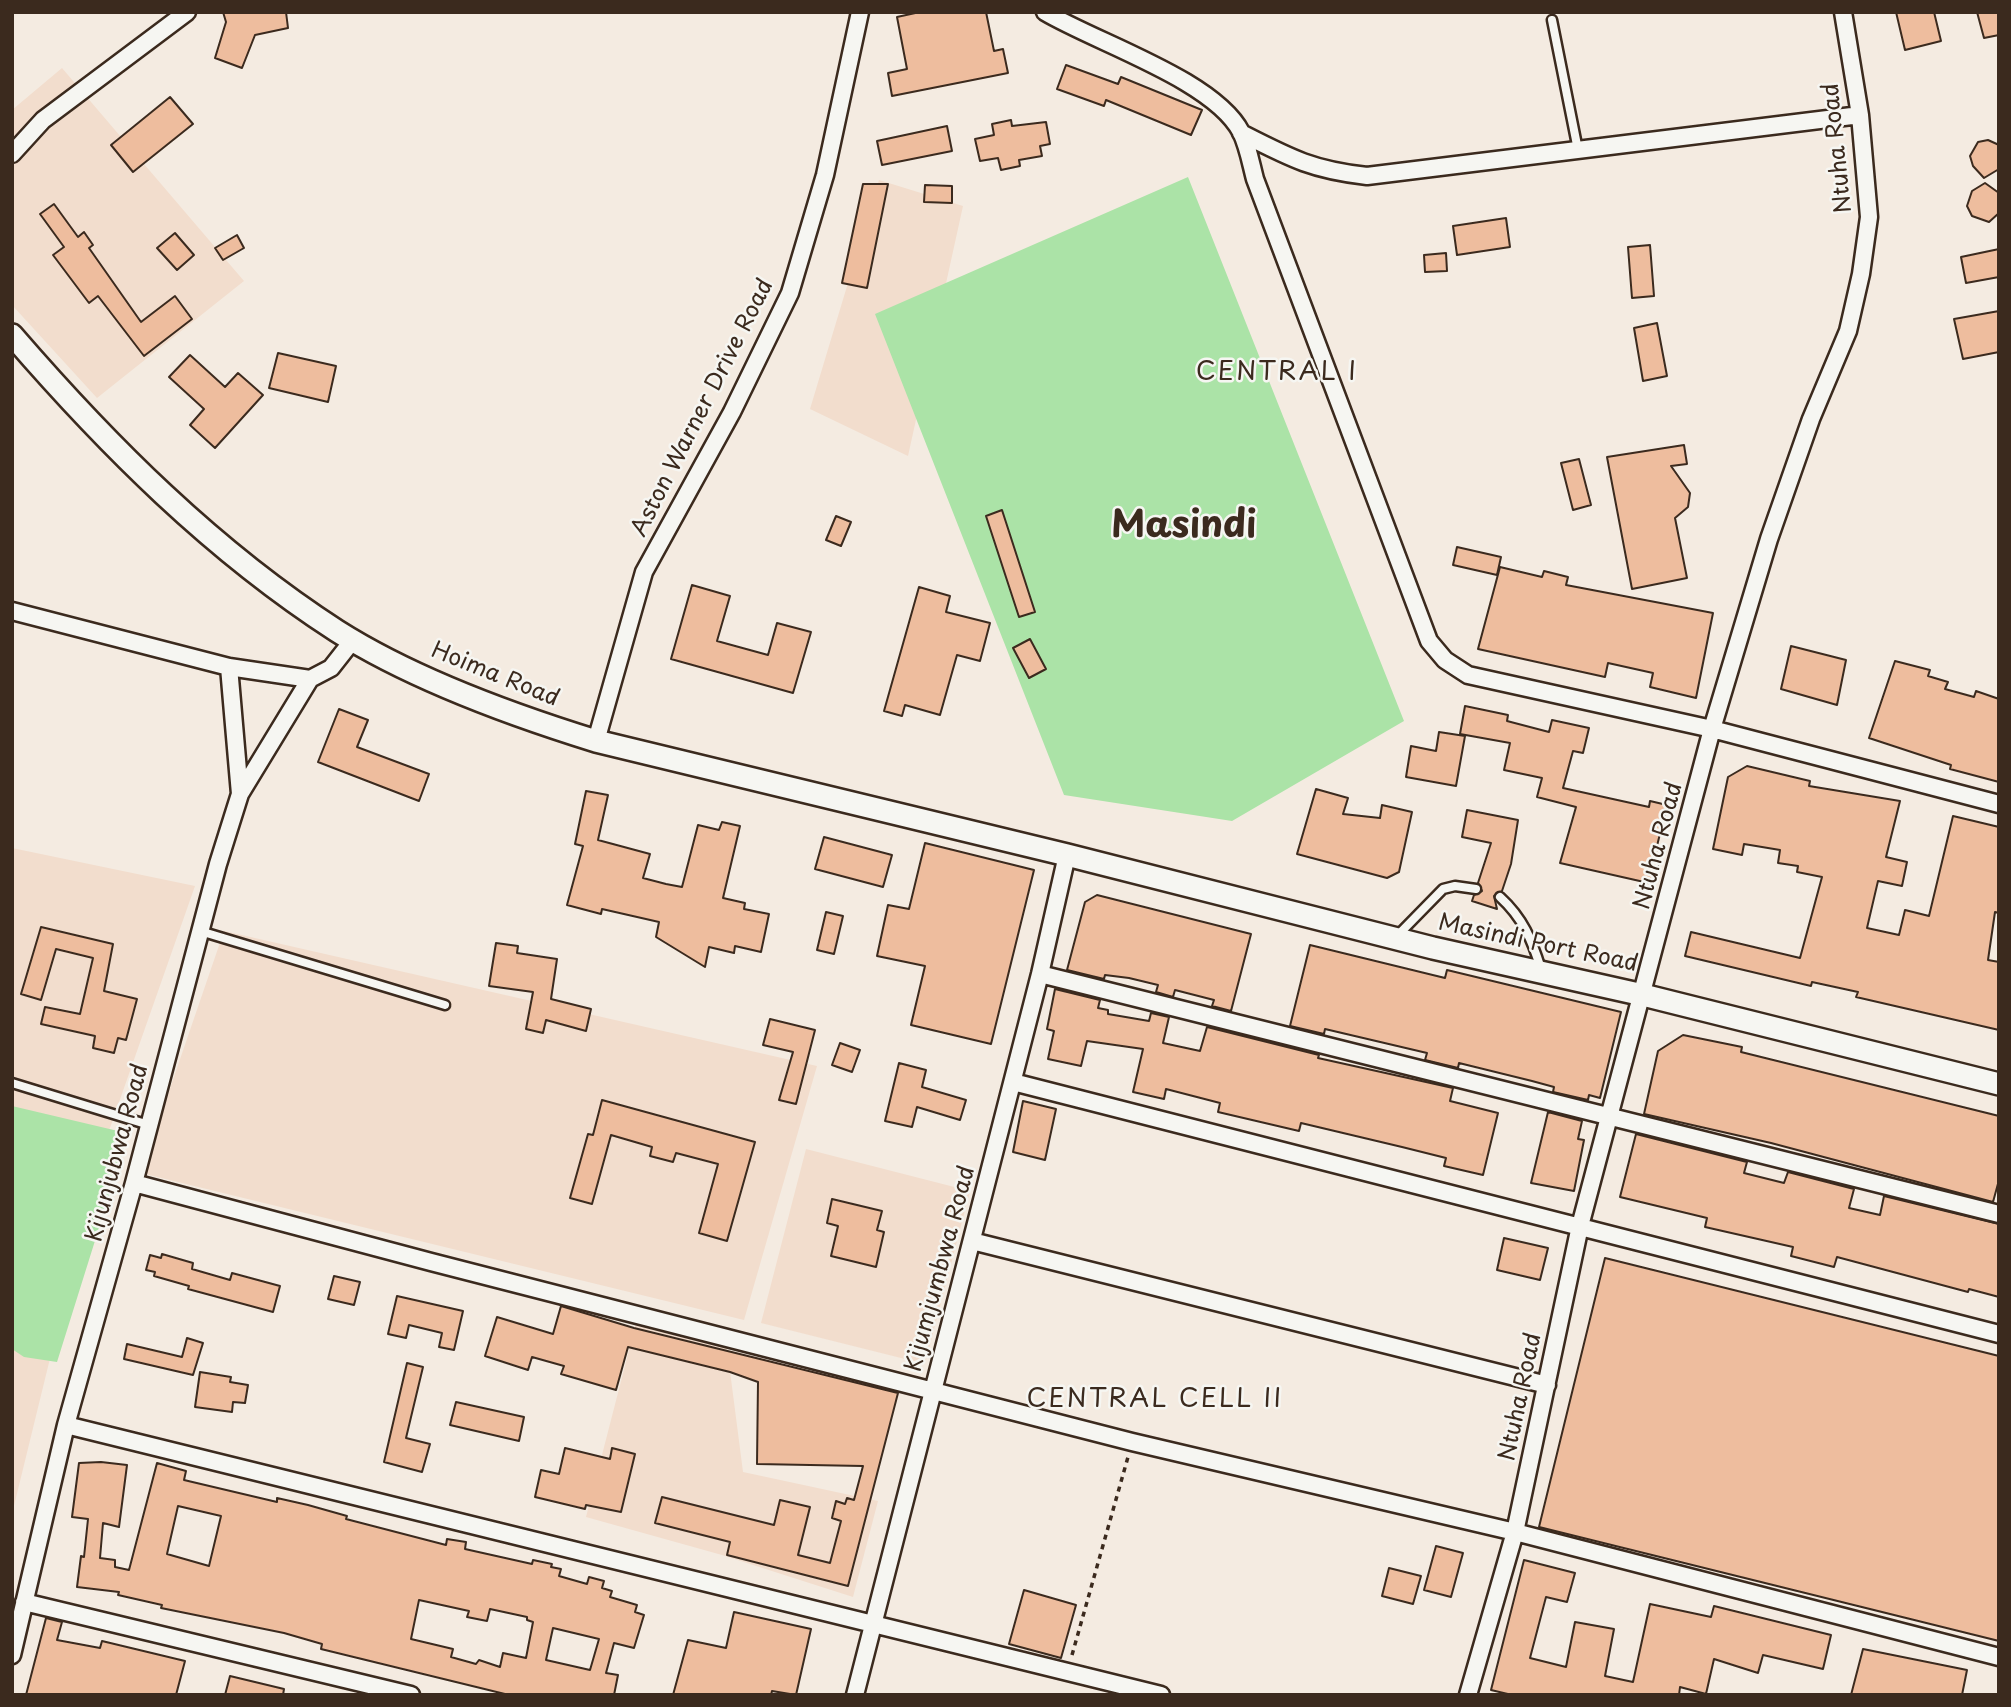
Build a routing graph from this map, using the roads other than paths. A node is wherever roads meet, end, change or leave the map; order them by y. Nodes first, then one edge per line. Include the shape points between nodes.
1 (187, 12) edge
2 (860, 12) edge
3 (1045, 12) edge
4 (1843, 12) edge
5 (1552, 20) dead end
6 (1860, 115) junction
7 (1241, 133) junction
8 (1578, 150) junction
9 (12, 154) edge
10 (12, 335) edge
11 (12, 611) edge
12 (353, 640) junction
13 (229, 667) junction
14 (310, 679) junction
15 (1712, 729) junction
16 (596, 741) junction
17 (240, 794) junction
18 (1999, 804) edge
19 (1067, 855) junction
20 (1476, 889) dead end
21 (1500, 897) dead end
22 (200, 930) junction
23 (1395, 939) junction
24 (1542, 971) junction
25 (1040, 974) junction
26 (1643, 995) junction
27 (445, 1005) dead end
28 (1013, 1082) junction
29 (12, 1083) edge
30 (1999, 1084) edge
31 (1609, 1118) junction
32 (149, 1125) junction
33 (134, 1183) junction
34 (1999, 1214) edge
35 (1580, 1226) junction
36 (972, 1241) junction
37 (1999, 1334) edge
38 (1547, 1385) junction
39 (933, 1390) junction
40 (66, 1425) junction
41 (1515, 1532) junction
42 (24, 1602) junction
43 (872, 1623) junction
44 (12, 1655) edge
45 (1999, 1657) edge
46 (1150, 1693) edge
47 (411, 1695) edge
48 (855, 1695) edge
49 (1468, 1695) edge

1 - 9 street via 44,120
2 - 16 street, Aston Warner Drive Road via 825,176 790,293 732,412 644,572
3 - 7 street via 1198,90 1224,109
4 - 6 street, Ntuha Road
5 - 8 lane
6 - 8 street
6 - 15 street, Ntuha Road via 1869,216 1848,331 1769,539
7 - 8 street via 1303,164 1367,176
7 - 15 street via 1429,641 1445,660 1468,675
10 - 12 main road, Hoima Road via 119,452 201,528 291,599
11 - 13 street
12 - 14 street via 331,668
12 - 16 main road, Hoima Road via 521,717
13 - 14 street
13 - 17 street
14 - 17 street, Kijunjubwa Road
15 - 18 street
15 - 26 street, Ntuha Road
16 - 19 main road, Hoima Road
17 - 22 street, Kijunjubwa Road
19 - 23 main road, Masindi Port Road
19 - 25 street, Kijumjumbwa Road
20 - 23 lane via 1443,889
21 - 24 lane via 1517,913 1532,939
22 - 27 lane
22 - 32 street, Kijunjubwa Road
23 - 24 main road, Masindi Port Road
24 - 26 main road, Masindi Port Road
25 - 28 street, Kijumjumbwa Road
25 - 31 street
26 - 30 main road, Masindi Port Road
26 - 31 street, Ntuha Road
28 - 35 street
28 - 36 street, Kijumjumbwa Road
29 - 32 lane
31 - 34 street
31 - 35 street, Ntuha Road
32 - 33 street, Kijunjubwa Road
33 - 39 street
33 - 40 street, Kijunjubwa Road
35 - 37 street
35 - 38 street, Ntuha Road
36 - 38 street
36 - 39 street, Kijumjumbwa Road
38 - 41 street, Ntuha Road
39 - 41 street
39 - 43 street, Kijumjumbwa Road
40 - 42 street, Kijunjubwa Road
40 - 43 street
41 - 45 street
41 - 49 street, Ntuha Road
42 - 44 street, Kijunjubwa Road
42 - 47 street
43 - 46 street
43 - 48 street, Kijumjumbwa Road

